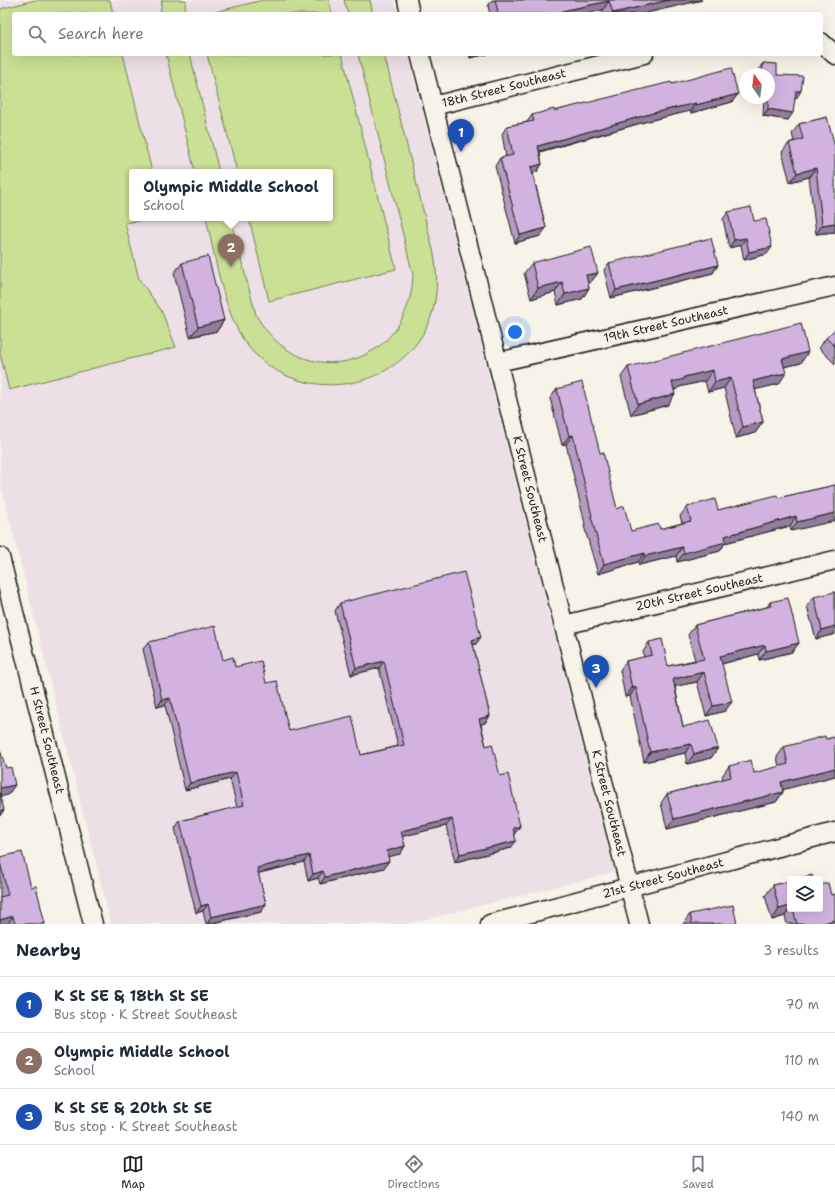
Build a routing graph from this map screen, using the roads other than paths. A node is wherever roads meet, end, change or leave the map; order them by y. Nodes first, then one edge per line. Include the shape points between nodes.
1 (407, 0) edge
2 (410, 12) edge
3 (823, 44) edge
4 (835, 54) edge
5 (420, 56) edge
6 (636, 56) edge
7 (433, 106) junction
8 (835, 286) edge
9 (498, 362) junction
10 (0, 556) edge
11 (835, 560) edge
12 (564, 625) junction
13 (835, 832) edge
14 (630, 887) junction
15 (93, 924) edge
16 (490, 924) edge
17 (639, 924) edge

1 - 2 street
3 - 4 street
5 - 7 street, K Street Southeast
6 - 7 street, 18th Street Southeast
7 - 9 street, K Street Southeast
8 - 9 street, 19th Street Southeast
9 - 12 street, K Street Southeast
10 - 15 street, H Street Southeast
11 - 12 street, 20th Street Southeast
12 - 14 street, K Street Southeast
13 - 14 street, 21st Street Southeast
14 - 16 street, 21st Street Southeast
14 - 17 street, K Street Southeast

